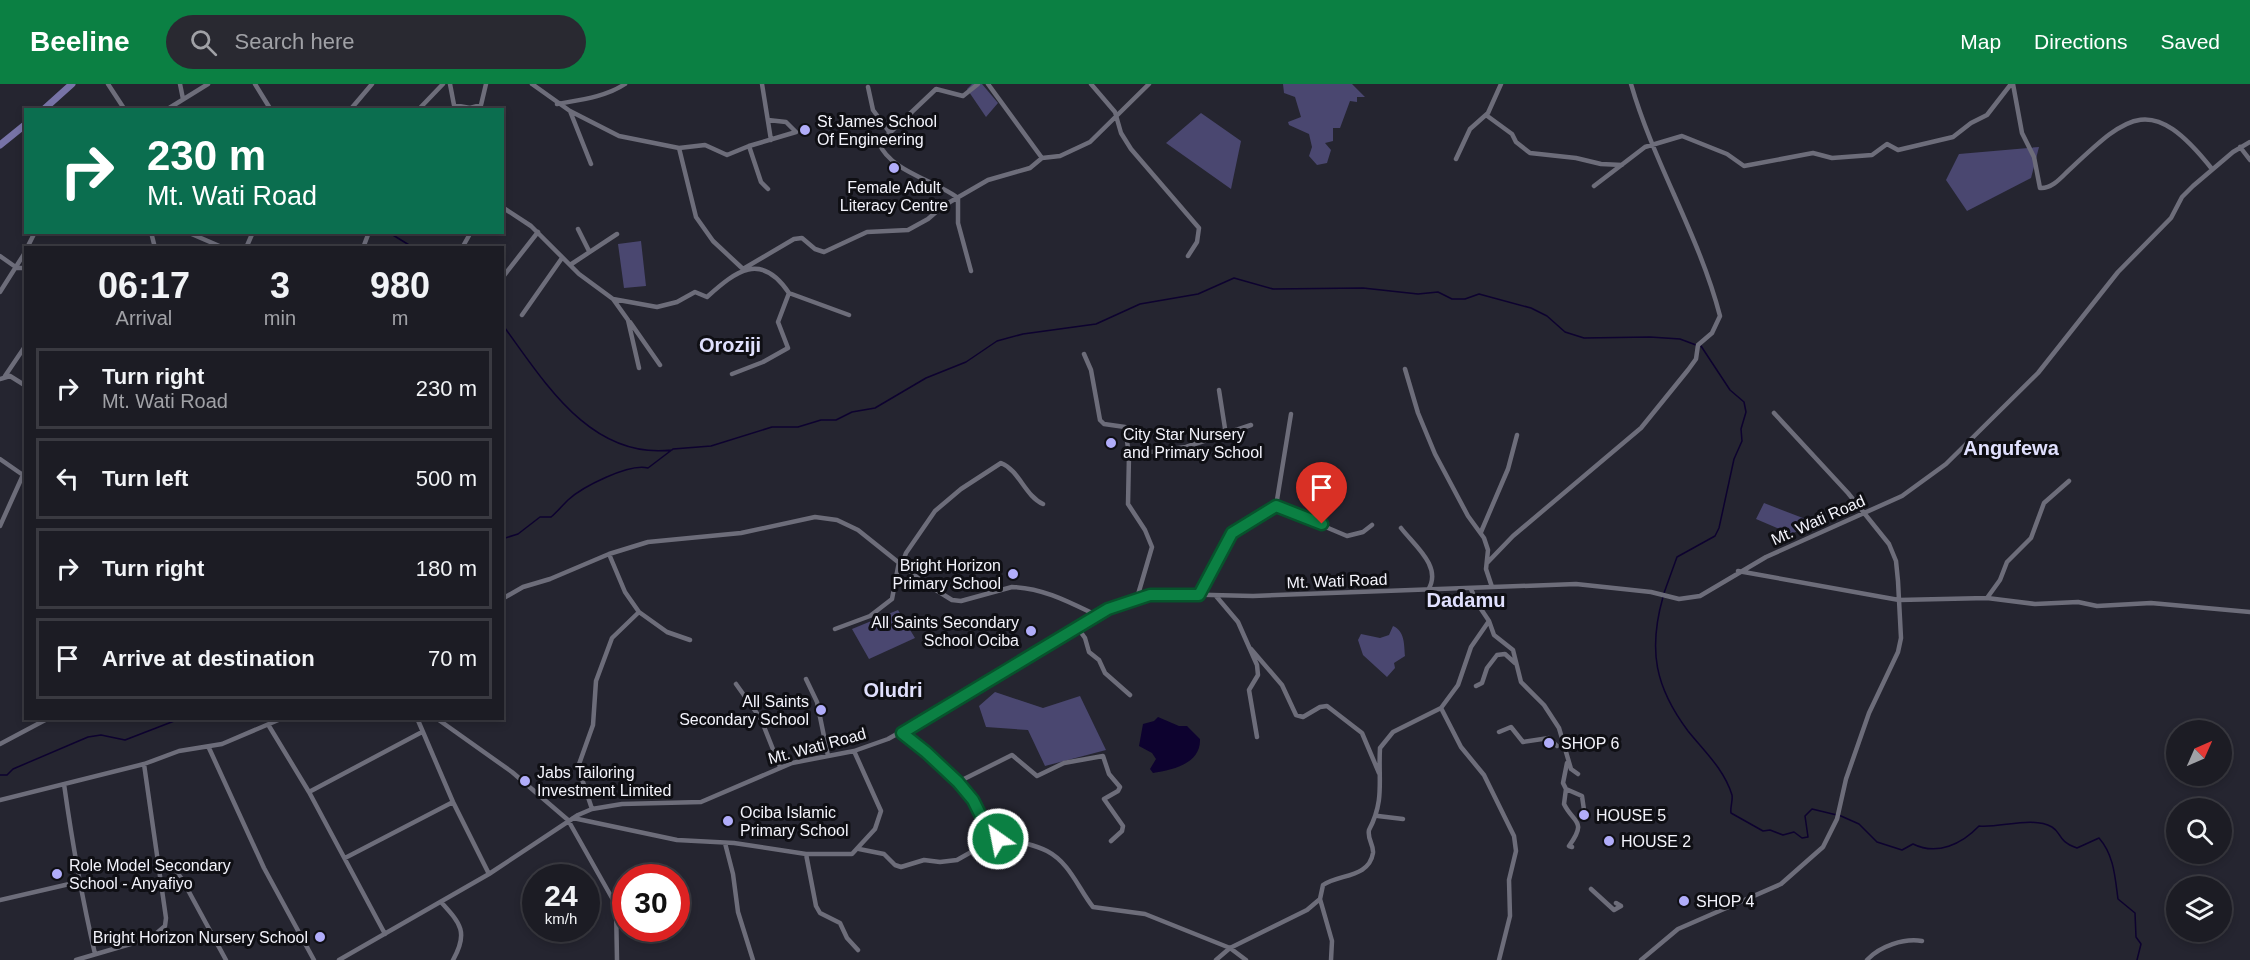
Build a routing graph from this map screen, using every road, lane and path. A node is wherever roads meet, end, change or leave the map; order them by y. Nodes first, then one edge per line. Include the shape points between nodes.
1 (72, 84) edge
2 (108, 84) edge
3 (180, 84) edge
4 (208, 84) edge
5 (255, 84) edge
6 (372, 84) edge
7 (443, 84) edge
8 (450, 84) edge
9 (486, 84) edge
10 (531, 84) edge
11 (625, 84) edge
12 (762, 84) edge
13 (978, 84) edge
14 (988, 84) edge
15 (1091, 84) edge
16 (1149, 84) edge
17 (1501, 84) edge
18 (1631, 84) edge
19 (2012, 84) edge
20 (868, 87) dead end
21 (183, 99) junction
22 (557, 104) junction
23 (45, 108) edge
24 (124, 108) edge
25 (169, 108) edge
26 (270, 108) edge
27 (352, 108) edge
28 (420, 108) edge
29 (570, 111) junction
30 (1486, 115) junction
31 (1118, 117) junction
32 (768, 120) junction
33 (24, 126) edge
34 (890, 133) junction
35 (771, 140) junction
36 (2250, 142) edge
37 (0, 145) edge
38 (1651, 145) junction
39 (749, 146) junction
40 (2240, 147) junction
41 (679, 148) junction
42 (1042, 158) junction
43 (1456, 159) dead end
44 (2250, 160) edge
45 (591, 164) dead end
46 (1622, 165) junction
47 (2212, 169) junction
48 (1594, 186) dead end
49 (768, 189) dead end
50 (958, 198) junction
51 (504, 208) edge
52 (578, 229) dead end
53 (538, 232) junction
54 (192, 234) edge
55 (617, 234) dead end
56 (219, 246) edge
57 (589, 251) junction
58 (24, 253) edge
59 (0, 256) edge
60 (1188, 256) dead end
61 (562, 258) junction
62 (570, 265) junction
63 (17, 268) junction
64 (24, 268) edge
65 (744, 269) junction
66 (970, 271) dead end
67 (504, 275) edge
68 (0, 292) edge
69 (789, 293) junction
70 (612, 299) junction
71 (522, 315) dead end
72 (849, 315) dead end
73 (628, 320) junction
74 (24, 348) edge
75 (1084, 354) dead end
76 (660, 365) dead end
77 (639, 368) dead end
78 (1405, 369) dead end
79 (732, 374) dead end
80 (3, 378) edge
81 (24, 385) edge
82 (1219, 390) dead end
83 (1774, 413) dead end
84 (1291, 414) dead end
85 (1251, 425) dead end
86 (1226, 435) junction
87 (1517, 435) dead end
88 (1129, 455) junction
89 (0, 459) edge
90 (24, 476) edge
91 (2069, 481) dead end
92 (1043, 504) dead end
93 (1276, 506) junction
94 (1864, 512) junction
95 (0, 525) edge
96 (1372, 525) dead end
97 (1401, 528) dead end
98 (1481, 532) junction
99 (609, 554) junction
100 (900, 563) junction
101 (1486, 563) junction
102 (1738, 571) junction
103 (1492, 587) junction
104 (1472, 588) junction
105 (1428, 590) junction
106 (1199, 595) junction
107 (1215, 596) junction
108 (504, 598) edge
109 (1137, 598) junction
110 (1987, 598) junction
111 (1899, 600) junction
112 (639, 612) junction
113 (2250, 612) edge
114 (1096, 615) junction
115 (1489, 621) junction
116 (1077, 627) junction
117 (835, 629) dead end
118 (690, 640) dead end
119 (1251, 649) junction
120 (1515, 663) junction
121 (806, 679) dead end
122 (736, 684) dead end
123 (1476, 686) dead end
124 (1130, 695) dead end
125 (1441, 708) junction
126 (45, 720) edge
127 (280, 720) edge
128 (418, 720) edge
129 (439, 720) edge
130 (269, 726) junction
131 (422, 732) junction
132 (1499, 732) dead end
133 (902, 733) junction
134 (1257, 737) dead end
135 (0, 744) edge
136 (1551, 745) dead end
137 (1561, 747) junction
138 (209, 748) junction
139 (854, 751) junction
140 (828, 756) junction
141 (144, 764) junction
142 (780, 767) junction
143 (1578, 774) dead end
144 (1382, 781) junction
145 (958, 782) junction
146 (64, 784) junction
147 (1566, 789) junction
148 (309, 792) junction
149 (0, 801) edge
150 (453, 802) junction
151 (592, 809) junction
152 (1584, 810) dead end
153 (1378, 816) junction
154 (571, 819) junction
155 (1403, 819) dead end
156 (1005, 839) junction
157 (1111, 841) dead end
158 (725, 843) junction
159 (1572, 847) dead end
160 (859, 849) junction
161 (806, 854) junction
162 (345, 858) junction
163 (158, 859) junction
164 (489, 874) junction
165 (78, 882) junction
166 (1591, 889) dead end
167 (1320, 899) junction
168 (0, 900) edge
169 (441, 902) junction
170 (1616, 903) dead end
171 (385, 934) junction
172 (1922, 941) dead end
173 (1222, 946) junction
174 (1230, 948) junction
175 (858, 950) dead end
176 (1222, 953) junction
177 (95, 954) junction
178 (76, 960) edge
179 (226, 960) edge
180 (314, 960) edge
181 (339, 960) edge
182 (453, 960) edge
183 (617, 960) edge
184 (753, 960) edge
185 (1216, 960) edge
186 (1246, 960) edge
187 (1332, 960) edge
188 (1499, 960) edge
189 (1641, 960) edge
190 (1867, 960) edge

1 - 23 main road
2 - 24 street
3 - 21 street
4 - 21 street
5 - 26 street
6 - 27 street
7 - 28 street
8 - 9 street via 454,105 470,108 480,105
10 - 22 street
11 - 22 street
12 - 32 street
13 - 34 street via 963,96 936,88
14 - 42 street
15 - 31 street
16 - 31 street
17 - 30 street
18 - 38 street
19 - 38 street via 1988,115 1953,137 1898,150 1887,144 1872,155 1832,158 1813,153 1744,166 1682,136
19 - 47 street via 2022,133 2034,157 2040,188 2060,179 2109,133 2137,119 2160,124 2183,136
20 - 34 street via 873,110
21 - 25 street
22 - 29 street
29 - 41 street via 624,138
29 - 45 street
30 - 43 street via 1470,129
30 - 46 street via 1530,153
31 - 42 street via 1090,142 1060,156
31 - 60 street via 1123,139 1199,228 1197,242
32 - 35 street
32 - 35 street via 786,122 796,132
33 - 37 main road
34 - 50 street via 879,143 891,159
35 - 39 street
36 - 40 street, Mt. Wati Road
38 - 46 street
38 - 101 street via 1695,244 1720,316 1712,333 1698,345 1696,359 1641,428
39 - 41 street via 727,155 705,145
39 - 49 street via 762,184
40 - 44 street
40 - 47 street, Mt. Wati Road
41 - 65 street via 696,216 713,240
42 - 50 street via 1035,166 988,180
46 - 48 street
47 - 94 street, Mt. Wati Road via 2182,197 2162,229 2118,272 2038,374 1985,428 1924,482
50 - 65 street via 908,230 867,232 824,252 802,238 794,238
50 - 66 street via 958,224
51 - 53 street
52 - 57 street
53 - 61 street
53 - 67 street
54 - 56 street
55 - 57 street
57 - 62 street
58 - 63 street
59 - 63 street
61 - 62 street
61 - 71 street
62 - 70 street
63 - 64 street
63 - 68 street
65 - 69 street via 763,270
65 - 70 street via 707,297 695,292 657,307
69 - 72 street
69 - 79 street via 778,322 788,348
70 - 73 street
73 - 76 street
73 - 77 street
74 - 80 street
75 - 88 street via 1093,378 1098,417 1104,424 1125,427
78 - 98 street via 1435,454 1468,516
80 - 81 street via 10,376
82 - 86 street
83 - 94 street
84 - 93 street
85 - 86 street
86 - 88 street via 1186,447
87 - 98 street via 1509,469
88 - 109 street via 1128,504 1152,547
89 - 90 street
90 - 95 street
91 - 110 street via 2044,503 2035,532 2007,562
92 - 100 street via 1001,463 935,511
93 - 96 street via 1347,536
93 - 106 street via 1232,533
94 - 102 street, Mt. Wati Road
94 - 111 street via 1893,554
97 - 105 street via 1431,566 1433,580
98 - 101 street via 1488,550
99 - 100 street via 654,540 741,533 827,518 858,530
99 - 108 street
99 - 112 street via 624,592
100 - 114 street via 952,600 1020,587 1045,591
100 - 117 street via 891,599 870,616
101 - 103 street
102 - 103 street, Mt. Wati Road via 1700,596 1679,599 1593,584
102 - 111 street
103 - 104 street, Mt. Wati Road
104 - 105 street, Mt. Wati Road
104 - 115 street
105 - 107 street, Mt. Wati Road
106 - 107 street, Mt. Wati Road
106 - 109 street, Mt. Wati Road
107 - 119 street via 1233,613
109 - 114 street, Mt. Wati Road
110 - 111 street
110 - 113 street via 2097,606 2151,603
111 - 189 street via 1898,652 1869,713 1837,819 1823,847 1781,884 1678,929
112 - 118 street via 667,632
112 - 151 street via 612,638 596,681 593,725 578,767
114 - 116 street, Mt. Wati Road
115 - 120 street via 1494,635 1513,650
115 - 125 street via 1471,647 1458,685
116 - 124 street via 1105,673
116 - 133 street, Mt. Wati Road
119 - 134 street via 1259,671 1249,690
119 - 144 street via 1282,685 1296,715 1303,717 1327,706 1359,729
120 - 123 street via 1505,654 1497,655 1482,683
120 - 137 street via 1521,682 1544,705 1559,728
121 - 140 street via 817,702
122 - 142 street via 761,719
125 - 144 street via 1394,732 1382,744
125 - 188 street via 1461,747 1484,775 1514,836 1510,916
126 - 135 street
127 - 130 street
128 - 131 street
129 - 154 street
130 - 138 street
130 - 148 street
131 - 148 street
131 - 150 street
132 - 137 street via 1511,727 1523,742 1550,738
133 - 139 street, Mt. Wati Road
133 - 145 street
136 - 137 street
137 - 143 street via 1571,769
137 - 147 street via 1568,765 1563,780
138 - 141 street via 179,752
138 - 180 street via 260,858
139 - 140 street, Mt. Wati Road
139 - 160 street via 881,811 880,821
140 - 142 street, Mt. Wati Road
141 - 146 street
141 - 163 street
142 - 151 street, Mt. Wati Road via 701,802 622,804
144 - 153 street
145 - 156 street via 982,818
145 - 157 street via 1012,755 1037,776 1064,763 1103,756 1119,787 1104,799 1123,826
146 - 149 street
146 - 165 street
147 - 152 street via 1582,796
147 - 159 street via 1564,804 1578,825 1569,846
148 - 162 street
150 - 162 street
150 - 164 street
151 - 154 street, Mt. Wati Road
153 - 155 street
153 - 167 street via 1368,830 1373,851 1369,862 1358,873 1323,885
154 - 158 street via 677,840
154 - 164 street, Mt. Wati Road
154 - 183 street via 616,905
156 - 160 street via 989,842 957,860 924,860 901,867 884,854
156 - 173 street via 1052,854 1093,907 1145,914
158 - 161 street
158 - 184 street via 738,912
160 - 161 street via 846,855
161 - 175 street via 816,906 820,913 840,923
162 - 171 street
163 - 177 street via 165,926 151,938
163 - 179 street via 182,879
164 - 169 street, Mt. Wati Road
165 - 168 street
165 - 177 street
166 - 170 street via 1614,910 1621,906
167 - 174 street via 1307,910
167 - 187 street via 1332,941
169 - 171 street, Mt. Wati Road
169 - 182 street via 461,927 462,937
171 - 181 street, Mt. Wati Road
172 - 190 street via 1911,938 1879,950
173 - 174 street
173 - 176 street
174 - 176 street
174 - 186 street
176 - 185 street
177 - 178 street

